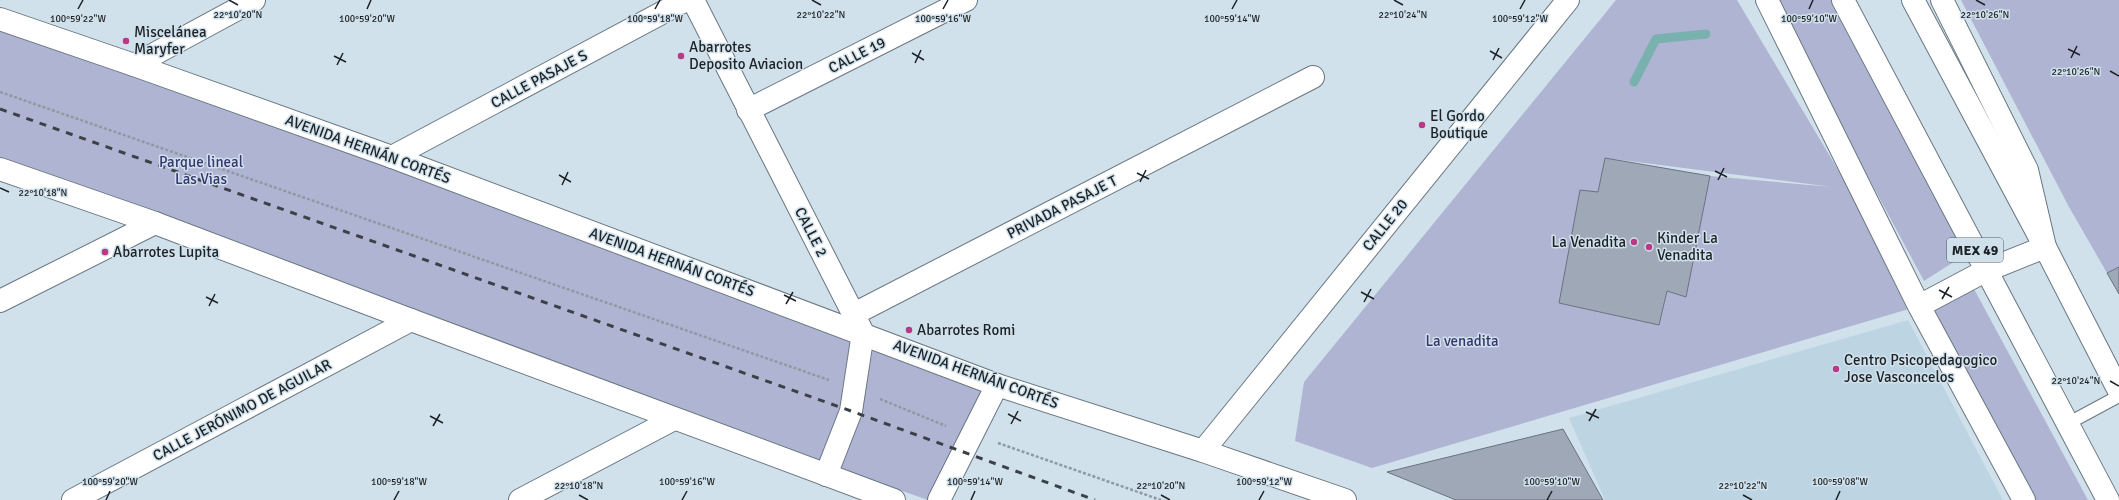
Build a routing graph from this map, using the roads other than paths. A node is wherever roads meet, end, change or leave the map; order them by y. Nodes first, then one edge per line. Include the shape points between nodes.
1 (254, 0) edge
2 (686, 0) edge
3 (693, 0) edge
4 (966, 0) edge
5 (1568, 0) edge
6 (1767, 0) edge
7 (1843, 0) edge
8 (1913, 0) edge
9 (1942, 0) edge
10 (0, 19) edge
11 (134, 65) junction
12 (1313, 77) dead end
13 (748, 110) junction
14 (392, 157) junction
15 (0, 169) edge
16 (156, 223) junction
17 (2045, 247) junction
18 (1985, 271) junction
19 (0, 301) edge
20 (1919, 306) junction
21 (411, 320) junction
22 (858, 324) junction
23 (997, 385) junction
24 (2119, 391) edge
25 (2119, 396) edge
26 (674, 419) junction
27 (2067, 424) junction
28 (1202, 451) junction
29 (826, 475) junction
30 (73, 500) edge
31 (520, 500) edge
32 (894, 500) edge
33 (939, 500) edge
34 (1345, 500) edge
35 (2024, 500) edge
36 (2108, 500) edge

1 - 11 street
2 - 14 street, CALLE PASAJE S
3 - 13 street, CALLE 2
4 - 13 street, CALLE 19
5 - 28 street, CALLE 20
6 - 20 street
7 - 18 street, MEX 49
8 - 17 street
9 - 17 street via 2027,170
10 - 11 street, AVENIDA HERNÁN CORTÉS
11 - 14 street, AVENIDA HERNÁN CORTÉS
12 - 22 street, PRIVADA PASAJE T
13 - 22 street, CALLE 2
14 - 22 street, AVENIDA HERNÁN CORTÉS
15 - 16 street
16 - 19 street
16 - 21 street
17 - 18 street
17 - 24 street
18 - 20 street
18 - 27 street, MEX 49
20 - 35 street
21 - 26 street
21 - 30 street, CALLE JERÓNIMO DE AGUILAR
22 - 23 street, AVENIDA HERNÁN CORTÉS
22 - 29 street via 851,411
23 - 28 street, AVENIDA HERNÁN CORTÉS
23 - 33 street
25 - 27 lane
26 - 29 street
26 - 31 street
27 - 36 street, MEX 49
28 - 34 street, AVENIDA HERNÁN CORTÉS
29 - 32 street

